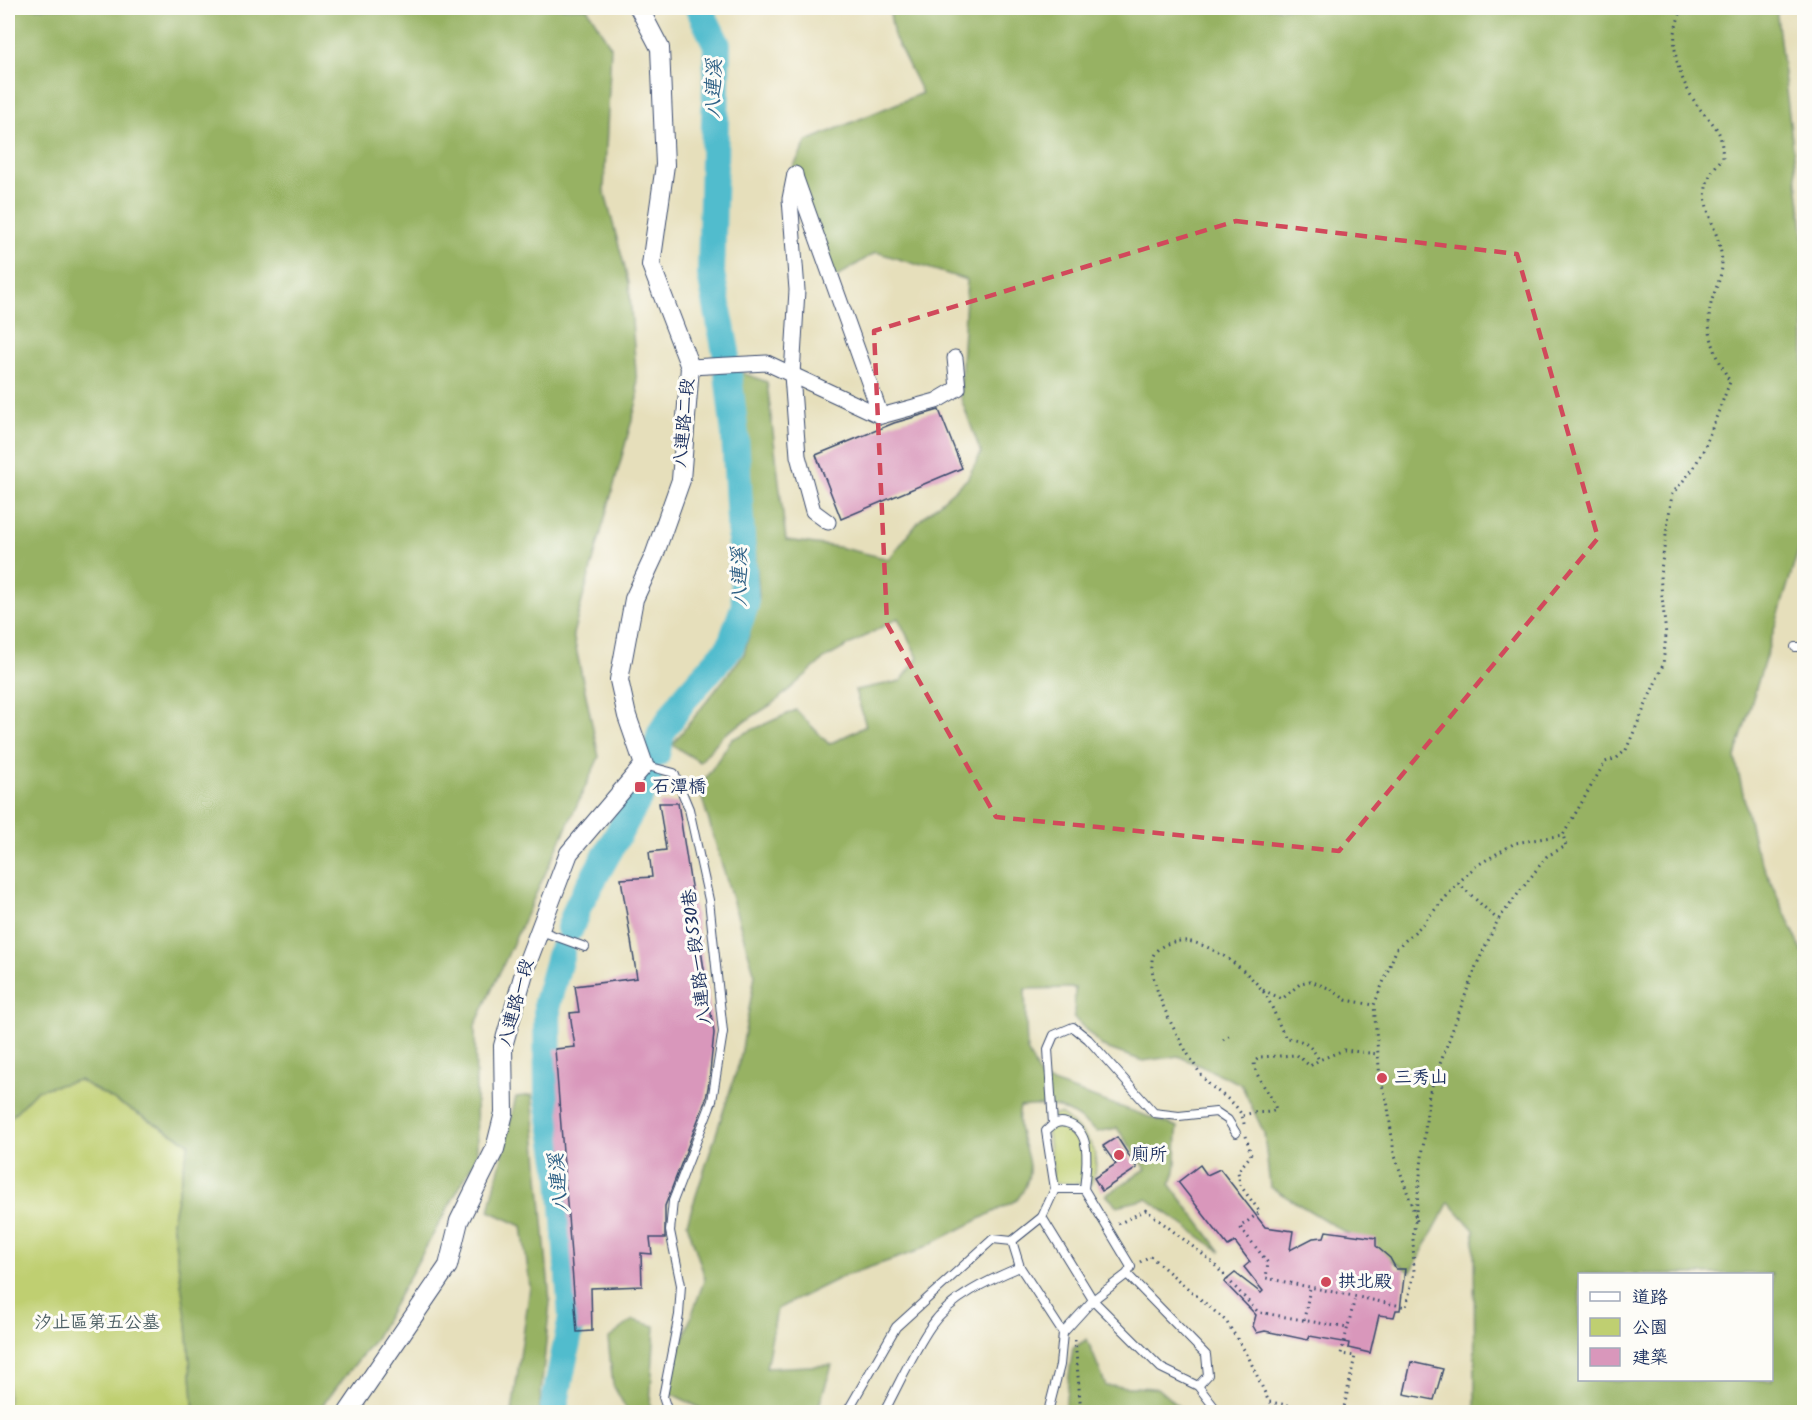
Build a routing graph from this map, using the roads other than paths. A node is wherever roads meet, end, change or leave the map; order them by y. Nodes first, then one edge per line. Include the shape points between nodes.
1 (639, 8) edge
2 (955, 358) dead end
3 (690, 368) junction
4 (792, 375) junction
5 (881, 416) junction
6 (828, 522) dead end
7 (1795, 647) dead end
8 (1804, 647) edge
9 (644, 765) junction
10 (539, 930) junction
11 (585, 947) dead end
12 (1053, 1124) junction
13 (1236, 1132) dead end
14 (1055, 1189) junction
15 (1084, 1189) junction
16 (1042, 1217) junction
17 (1012, 1241) junction
18 (1020, 1267) junction
19 (1129, 1270) junction
20 (1093, 1300) junction
21 (1063, 1333) junction
22 (1198, 1386) junction
23 (348, 1413) edge
24 (668, 1413) edge
25 (847, 1413) edge
26 (884, 1413) edge
27 (1048, 1413) edge
28 (1218, 1413) edge

1 - 3 street, 八連路二段 via 660,48 665,165 651,265
2 - 5 street via 958,388 936,401
3 - 4 street via 767,363
3 - 9 street, 八連路二段 via 681,480 634,599 619,680
4 - 5 street
4 - 5 street via 796,290 790,199 795,174
4 - 6 street via 798,456 813,511
7 - 8 lane
9 - 10 street, 八連路一段 via 569,853
9 - 24 lane, 八連路一段530巷 via 674,773 689,809 709,900 723,1032 712,1101 672,1201 670,1231 681,1285 663,1397
10 - 11 lane
10 - 23 street, 八連路一段 via 503,1046 504,1113 495,1149 459,1221 448,1266
12 - 13 lane via 1048,1049 1054,1035 1073,1027 1154,1113 1179,1116 1216,1112
12 - 14 lane via 1046,1131
12 - 15 lane via 1063,1121 1077,1126 1084,1138
14 - 15 lane
14 - 16 lane
15 - 19 lane
16 - 17 lane
16 - 20 lane
17 - 18 lane
17 - 25 lane via 993,1239 896,1327
18 - 21 lane
18 - 26 lane via 963,1296 932,1324
19 - 20 lane
19 - 22 lane via 1206,1355 1208,1375
20 - 21 lane
20 - 22 lane via 1161,1368
21 - 27 lane
22 - 28 lane

